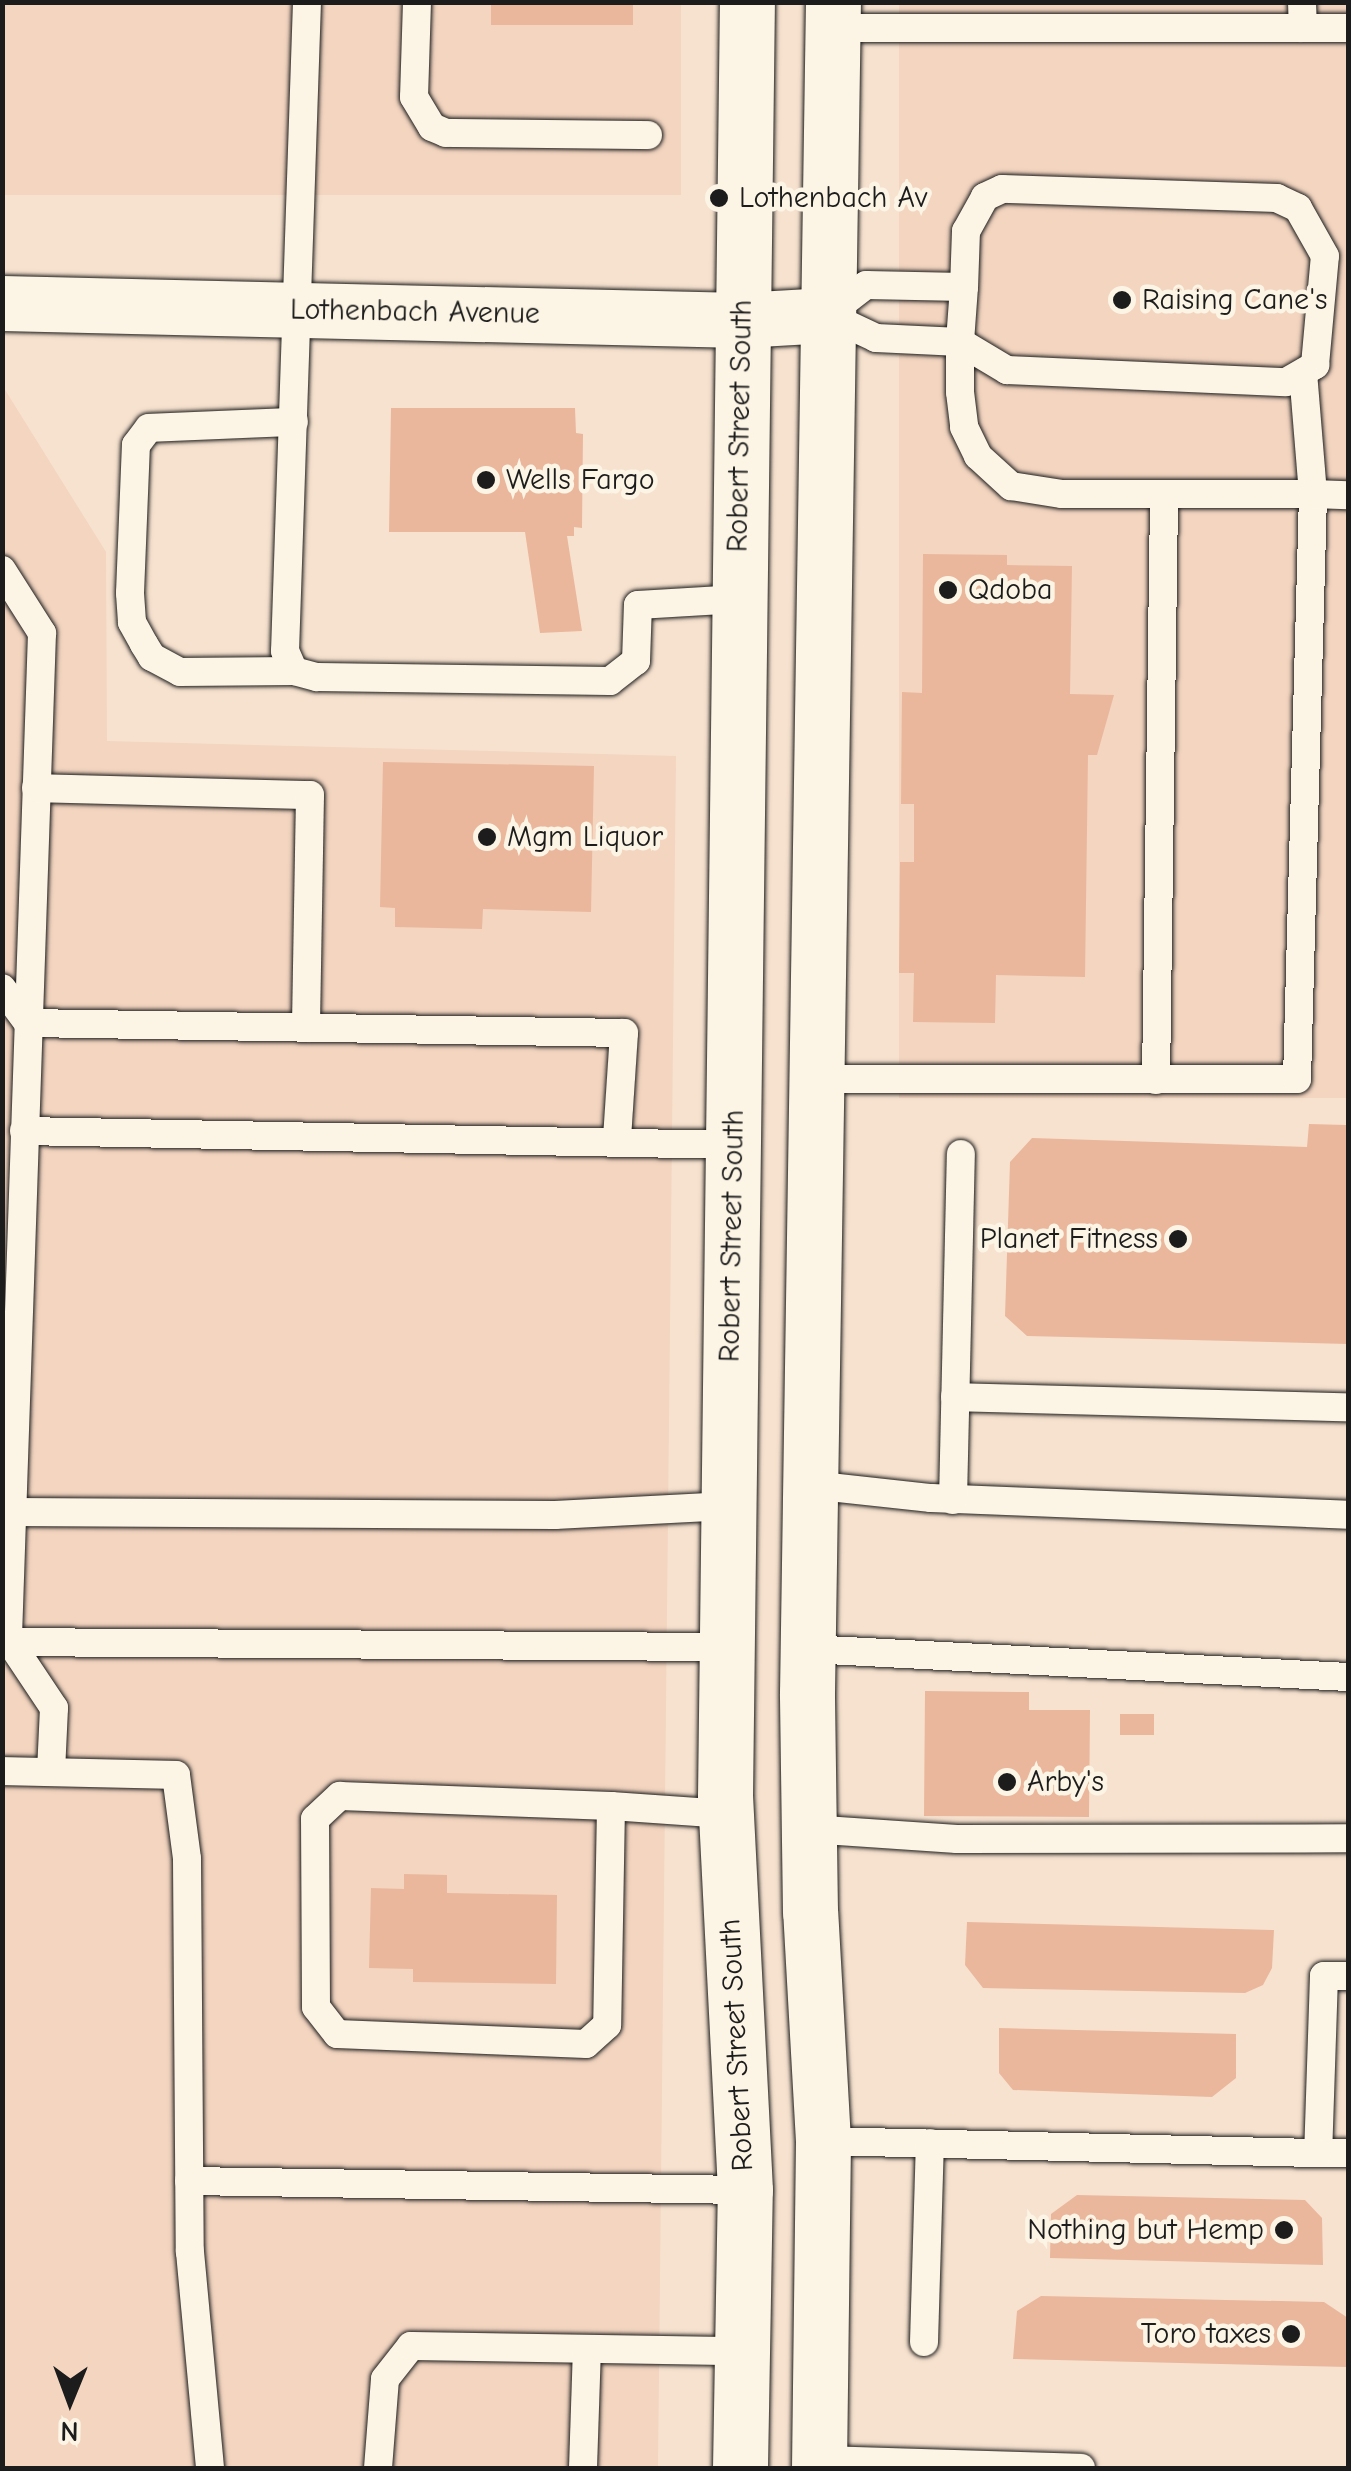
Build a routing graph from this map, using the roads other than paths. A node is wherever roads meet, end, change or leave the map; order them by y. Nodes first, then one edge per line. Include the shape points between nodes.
1 (307, 2) edge
2 (417, 2) edge
3 (747, 2) edge
4 (832, 15) edge
5 (974, 15) edge
6 (1303, 15) edge
7 (1348, 28) edge
8 (648, 134) dead end
9 (964, 287) junction
10 (2, 303) edge
11 (299, 310) junction
12 (826, 315) junction
13 (741, 320) junction
14 (960, 342) junction
15 (1303, 372) junction
16 (294, 422) junction
17 (1312, 494) junction
18 (1348, 496) edge
19 (1164, 497) junction
20 (2, 570) edge
21 (739, 599) junction
22 (294, 671) junction
23 (36, 788) junction
24 (2, 988) edge
25 (28, 1024) junction
26 (306, 1028) junction
27 (818, 1079) junction
28 (1156, 1080) junction
29 (24, 1131) junction
30 (617, 1139) junction
31 (732, 1146) junction
32 (961, 1154) dead end
33 (730, 1392) junction
34 (955, 1397) junction
35 (1348, 1407) edge
36 (811, 1484) junction
37 (953, 1500) junction
38 (728, 1506) junction
39 (12, 1512) junction
40 (1348, 1516) edge
41 (809, 1588) junction
42 (5, 1640) edge
43 (727, 1647) junction
44 (808, 1649) junction
45 (1348, 1676) edge
46 (2, 1771) edge
47 (52, 1772) junction
48 (611, 1806) junction
49 (726, 1814) junction
50 (809, 1828) junction
51 (1348, 1838) edge
52 (1348, 1976) edge
53 (823, 2141) junction
54 (930, 2144) junction
55 (1318, 2152) junction
56 (1348, 2154) edge
57 (189, 2182) junction
58 (746, 2190) junction
59 (924, 2342) dead end
60 (587, 2350) junction
61 (742, 2351) junction
62 (819, 2464) edge
63 (210, 2468) edge
64 (378, 2468) edge
65 (583, 2468) edge
66 (740, 2468) edge
67 (1081, 2468) edge

1 - 11 lane
2 - 8 lane via 414,97 432,127 446,133
3 - 13 main road, Robert Street South
4 - 5 lane
4 - 12 main road
5 - 6 lane
6 - 7 lane
9 - 12 lane via 866,285
9 - 14 lane
9 - 15 lane via 966,231 976,207 1002,190 1277,198 1298,208 1324,256 1316,365
10 - 11 main road, Lothenbach Avenue
11 - 13 main road, Lothenbach Avenue
11 - 16 lane
12 - 13 main road, Lothenbach Avenue
12 - 14 lane via 876,338
12 - 27 main road
13 - 21 main road, Robert Street South
14 - 15 lane via 1007,370 1286,382
14 - 19 lane via 964,427 978,456 1011,486
15 - 17 lane
16 - 22 lane via 286,651
16 - 22 lane via 149,428 136,446 130,594 132,622 152,657 180,672
17 - 18 lane
17 - 19 lane
17 - 28 lane via 1297,1079
19 - 28 lane
20 - 23 lane via 42,634
21 - 22 lane via 638,605 636,661 610,681 317,678
21 - 31 main road, Robert Street South
23 - 25 lane
23 - 26 lane via 310,795
24 - 25 lane
25 - 26 lane
25 - 29 lane
26 - 30 lane via 624,1033
27 - 28 lane
27 - 36 main road
29 - 30 lane
29 - 39 lane
30 - 31 lane
31 - 33 main road, Robert Street South
32 - 34 lane
33 - 36 main road via 784,1473
33 - 38 main road, Robert Street South
34 - 35 lane
34 - 37 lane
36 - 37 lane
36 - 41 main road
37 - 40 lane
38 - 39 lane via 555,1514
38 - 41 main road via 783,1554
38 - 43 main road, Robert Street South
39 - 42 lane
41 - 44 main road
42 - 43 lane
42 - 47 lane via 54,1708
43 - 49 main road, Robert Street South
44 - 45 lane
44 - 50 main road
46 - 47 lane
47 - 57 lane via 176,1775 187,1859
48 - 48 lane via 608,2025 586,2044 337,2034 316,2007 315,1819 340,1796
48 - 49 lane
49 - 58 main road, Robert Street South
50 - 51 lane via 956,1839
50 - 53 main road
52 - 55 lane via 1324,1976
53 - 54 lane
53 - 62 main road
54 - 55 lane
54 - 59 lane
55 - 56 lane
57 - 58 lane
57 - 63 lane
58 - 61 main road, Robert Street South
60 - 61 lane
60 - 64 lane via 411,2346 385,2379
60 - 65 lane
61 - 66 main road, Robert Street South
62 - 67 lane

